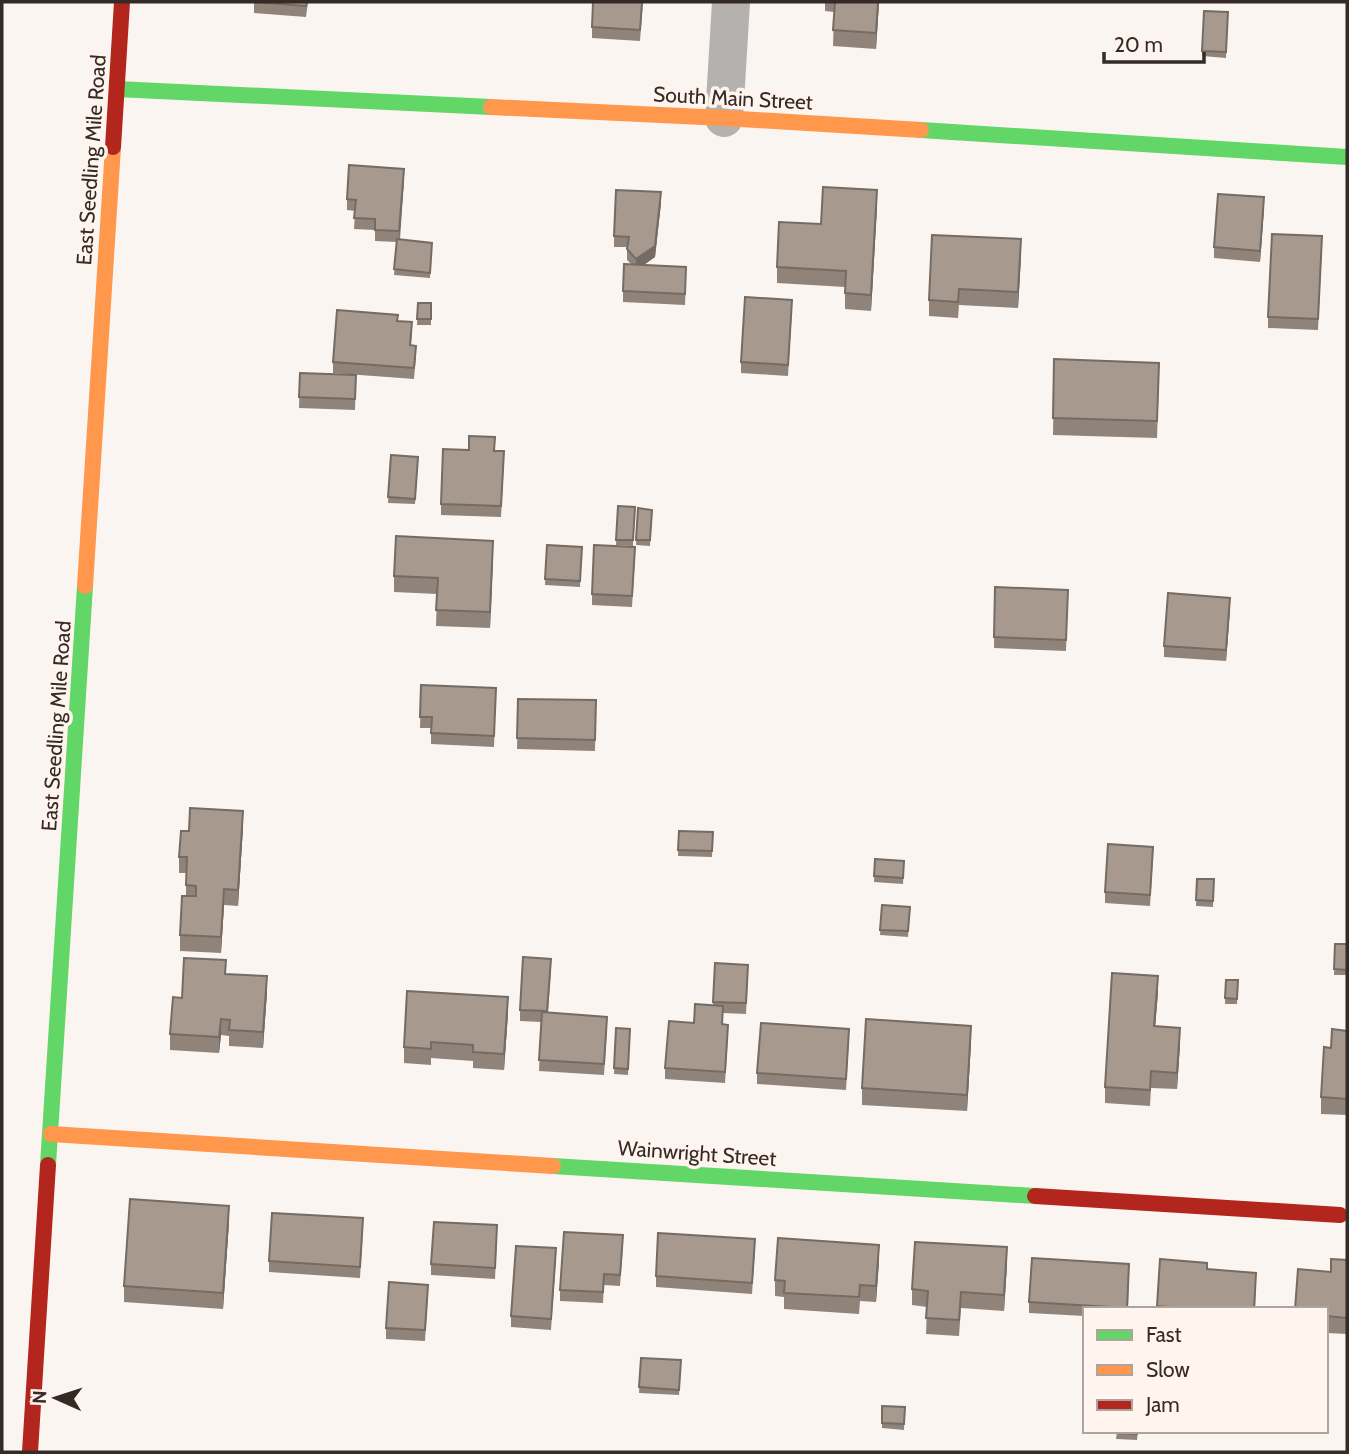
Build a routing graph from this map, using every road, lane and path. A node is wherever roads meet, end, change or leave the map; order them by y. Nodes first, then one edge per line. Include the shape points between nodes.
1 (122, 2) edge
2 (731, 2) edge
3 (117, 89) junction
4 (724, 118) junction
5 (1347, 157) edge
6 (51, 1133) junction
7 (1340, 1215) dead end
8 (30, 1452) edge

1 - 3 street, East Seedling Mile Road
2 - 4 street
3 - 4 street, South Main Street
3 - 6 street, East Seedling Mile Road
4 - 5 street, South Main Street
6 - 7 street, Wainwright Street
6 - 8 street, East Seedling Mile Road

